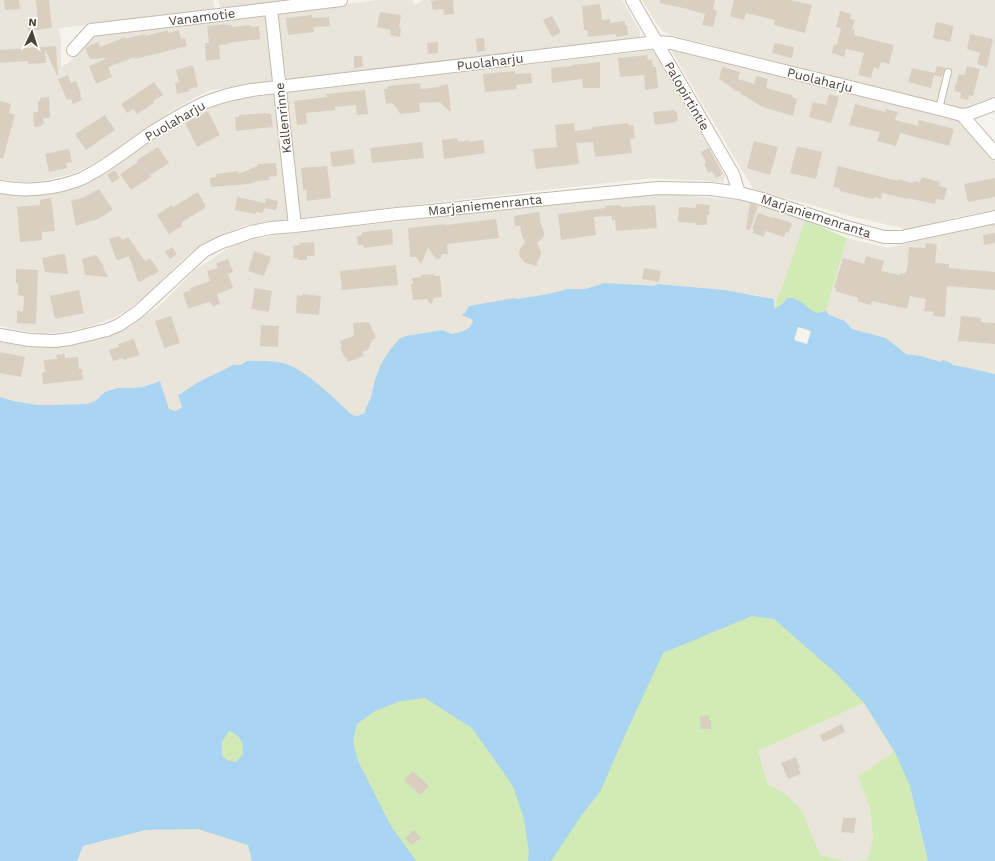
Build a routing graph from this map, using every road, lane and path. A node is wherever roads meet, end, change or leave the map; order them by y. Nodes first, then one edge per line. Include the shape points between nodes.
1 (341, 0) edge
2 (632, 0) edge
3 (271, 9) junction
4 (657, 42) junction
5 (73, 50) dead end
6 (948, 72) dead end
7 (280, 87) junction
8 (995, 104) edge
9 (939, 109) junction
10 (962, 115) junction
11 (995, 153) edge
12 (0, 187) edge
13 (739, 193) junction
14 (995, 217) edge
15 (295, 226) junction
16 (0, 335) edge

1 - 3 street, Vanamotie
2 - 4 street, Palopirtintie
3 - 5 street, Vanamotie via 91,30
3 - 7 street, Kallenrinne
4 - 7 street, Puolaharju
4 - 9 street, Puolaharju via 671,43
4 - 13 street, Palopirtintie via 733,174
6 - 9 lane
7 - 12 street, Puolaharju via 232,93 195,107 82,179 41,188
7 - 15 street, Kallenrinne
8 - 10 street
9 - 10 street, Puolaharju
10 - 11 street
13 - 14 street, Marjaniemenranta via 884,237 901,238
13 - 15 street, Marjaniemenranta via 711,189 658,188
15 - 16 street, Marjaniemenranta via 251,232 204,251 138,312 107,330 54,341

